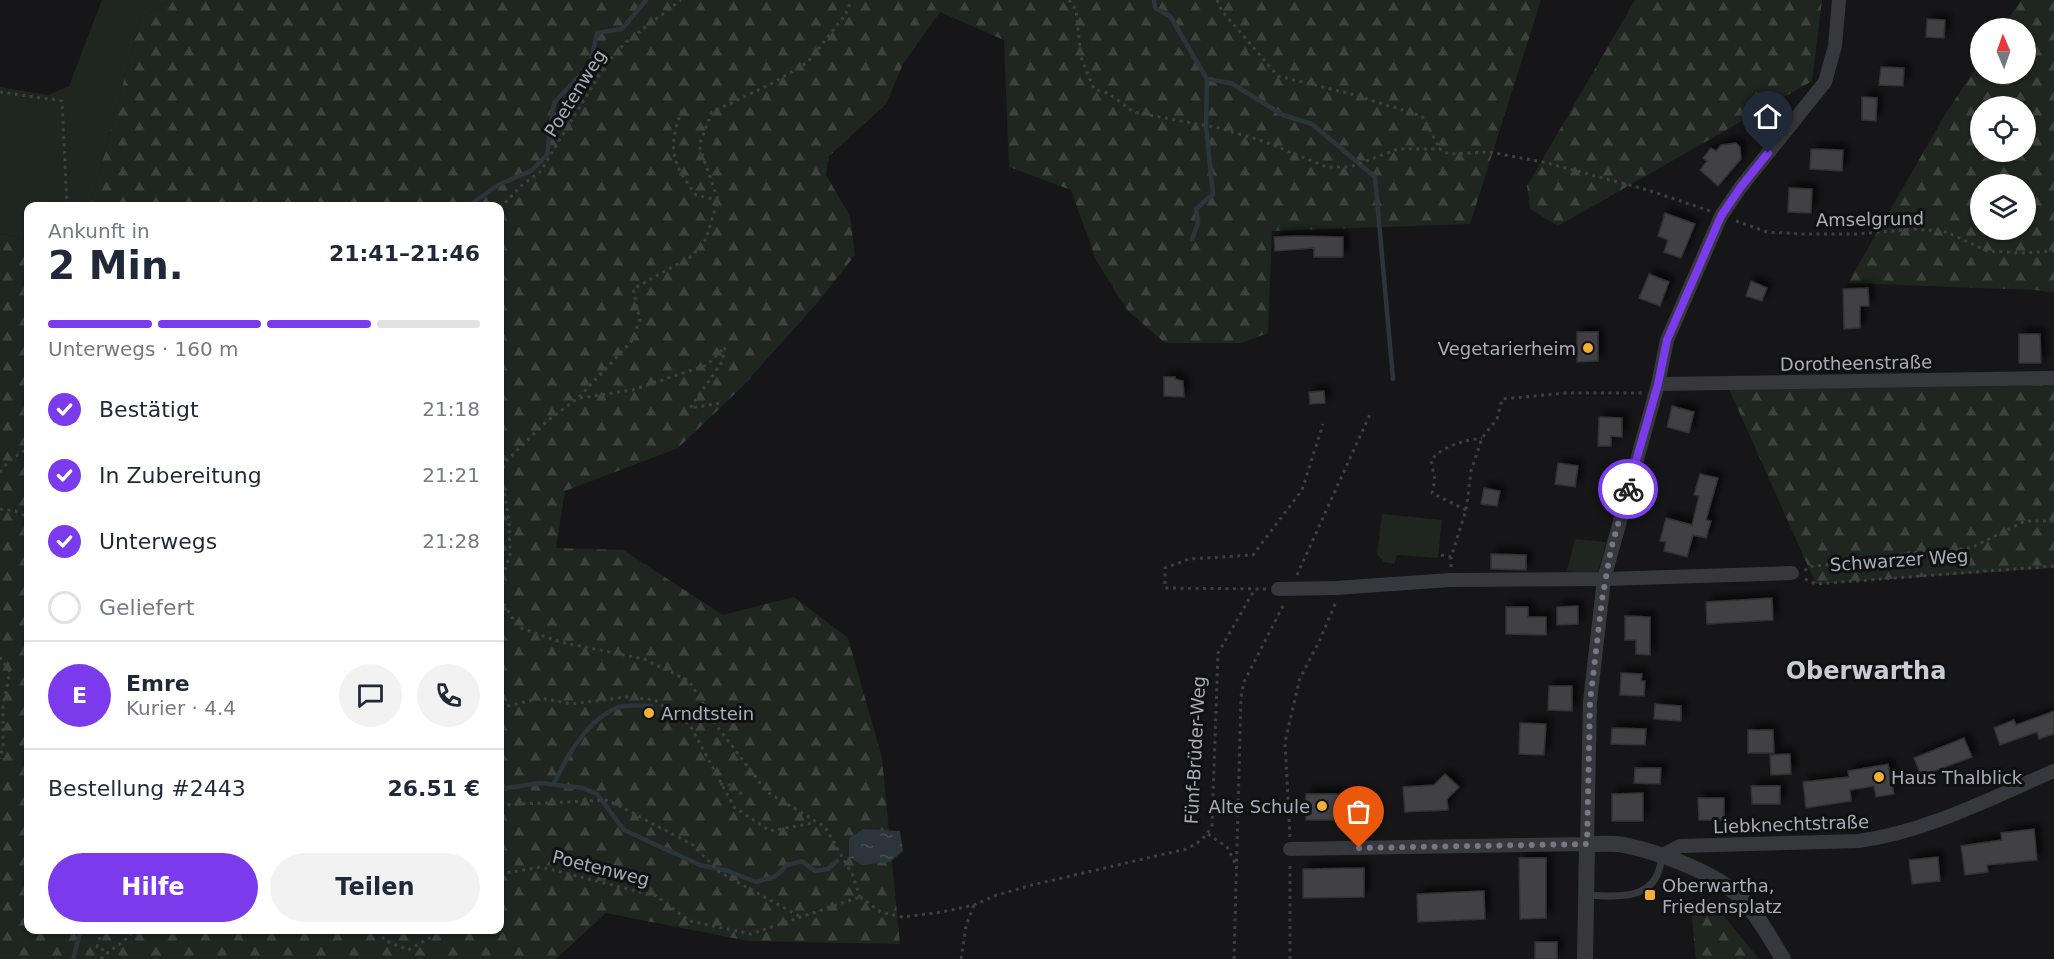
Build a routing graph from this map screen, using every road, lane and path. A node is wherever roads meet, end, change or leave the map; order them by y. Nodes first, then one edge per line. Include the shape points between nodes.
1 (681, 0) edge
2 (851, 0) edge
3 (1069, 0) edge
4 (1217, 0) edge
5 (1839, 0) edge
6 (0, 92) edge
7 (682, 110) dead end
8 (1440, 149) junction
9 (718, 200) junction
10 (67, 202) edge
11 (504, 204) edge
12 (1721, 216) junction
13 (2054, 251) edge
14 (2054, 378) edge
15 (1656, 389) junction
16 (578, 398) junction
17 (722, 403) dead end
18 (1371, 412) dead end
19 (1323, 424) dead end
20 (1482, 438) junction
21 (24, 451) edge
22 (504, 464) edge
23 (0, 472) edge
24 (504, 488) edge
25 (0, 509) edge
26 (1466, 510) junction
27 (24, 515) edge
28 (2054, 521) edge
29 (1441, 555) dead end
30 (1451, 557) junction
31 (2053, 566) edge
32 (504, 573) edge
33 (1797, 575) junction
34 (1604, 579) junction
35 (1450, 580) junction
36 (1293, 584) dead end
37 (1283, 592) joint
38 (504, 604) edge
39 (1336, 604) dead end
40 (0, 657) edge
41 (504, 707) edge
42 (0, 759) edge
43 (2054, 771) edge
44 (720, 784) junction
45 (743, 795) dead end
46 (504, 805) edge
47 (815, 823) junction
48 (1208, 834) junction
49 (1587, 844) junction
50 (1290, 849) junction
51 (1663, 855) junction
52 (1236, 866) junction
53 (504, 873) edge
54 (1585, 895) junction
55 (860, 897) junction
56 (974, 905) junction
57 (799, 916) junction
58 (101, 934) edge
59 (131, 934) edge
60 (381, 934) edge
61 (437, 934) edge
62 (106, 952) junction
63 (101, 959) edge
64 (961, 959) edge
65 (1234, 959) edge
66 (1290, 959) edge
67 (1585, 959) edge
68 (1783, 959) edge

1 - 11 path, Poetenweg via 626,42 606,64 540,172
2 - 9 path via 846,14 808,62 712,112 699,145
3 - 8 path, Amselgrund via 1076,10 1082,57 1094,89 1110,94 1133,112 1219,128 1327,167 1348,168 1398,149
4 - 8 path via 1278,76 1422,116
5 - 12 street via 1825,82
6 - 10 path via 62,101
7 - 9 path via 675,128 674,156 679,173 696,195
8 - 12 path, Amselgrund via 1449,154 1490,152 1544,162 1648,190
9 - 16 path via 706,239 692,256 633,289 640,321 632,342
12 - 13 path, Amselgrund via 1767,232 1857,234 1914,229 1947,232 1987,251
12 - 15 street via 1667,340
14 - 15 street, Dorotheenstraße
15 - 20 path via 1502,399 1497,418
15 - 34 street
16 - 17 path via 632,390 707,364 725,347 722,362 690,408
16 - 22 path via 546,422
18 - 36 path
19 - 48 path, Fünf-Brüder-Weg via 1302,490 1253,555 1189,559 1165,568 1165,588 1255,589 1218,653 1212,825
20 - 26 path via 1471,471
20 - 26 path via 1455,444 1431,460 1435,480 1432,493
21 - 23 path
24 - 32 path via 510,555
25 - 27 path
26 - 30 path
28 - 33 path via 2025,521 1971,548 1907,552 1865,562 1807,568
29 - 30 path
30 - 35 path
31 - 33 path, Schwarzer Weg via 1816,584
33 - 34 street
34 - 35 street
34 - 49 street via 1590,702
35 - 37 street
37 - 52 path via 1241,697
38 - 47 path via 518,627 560,642 644,659 688,681 767,792
39 - 50 path via 1300,678 1285,742
40 - 42 path via 10,672 3,705
41 - 44 path via 540,698 572,704 626,697 655,700 690,725
43 - 51 street, Liebknechtstraße via 1925,825 1883,838 1680,846
44 - 45 path via 732,785
44 - 47 path via 734,807 770,831
46 - 57 path via 608,800 693,845 719,872
47 - 55 path via 825,827 852,874
48 - 52 path via 1227,847
48 - 56 path, Fünf-Brüder-Weg via 1186,849 1028,886
49 - 50 street
49 - 51 street via 1622,845
49 - 54 street
50 - 66 path
51 - 54 lane via 1657,876 1640,893
51 - 68 street via 1719,881 1741,898
52 - 65 path
53 - 57 path, Poetenweg via 542,867 656,896 690,921 751,934
54 - 67 street
55 - 56 path, Fünf-Brüder-Weg via 881,912 903,917
55 - 57 path, Poetenweg
56 - 64 path
58 - 62 path via 97,947
59 - 62 path
60 - 61 path via 384,940 408,950
62 - 63 path

